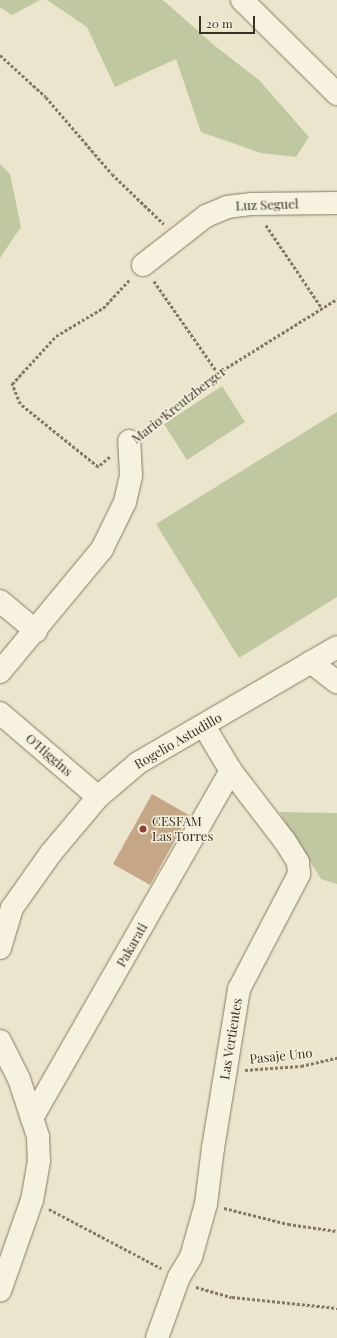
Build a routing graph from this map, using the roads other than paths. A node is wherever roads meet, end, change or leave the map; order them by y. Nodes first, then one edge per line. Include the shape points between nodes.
1 (242, 0) edge
2 (337, 94) edge
3 (337, 203) edge
4 (143, 265) road end
5 (129, 442) road end
6 (0, 601) edge
7 (36, 631) junction
8 (337, 647) edge
9 (311, 662) junction
10 (0, 672) edge
11 (337, 682) edge
12 (0, 712) edge
13 (204, 726) junction
14 (231, 771) junction
15 (98, 797) junction
16 (6, 902) edge
17 (0, 948) edge
18 (0, 1041) edge
19 (32, 1118) junction
20 (0, 1291) edge
21 (157, 1338) edge

1 - 2 street
3 - 4 street, Luz Seguel via 252,204 227,207 206,216
5 - 7 street, Mario Kreutzberger via 131,475 122,509 102,550
6 - 7 street
7 - 10 street, Mario Kreutzberger
8 - 9 street, Rogelio Astudillo
9 - 11 street
9 - 13 street, Rogelio Astudillo
12 - 15 street, O'Higgins
13 - 14 street, Las Vertientes
13 - 15 street, Rogelio Astudillo via 138,763
14 - 19 street, Pakarati
14 - 21 street, Las Vertientes via 284,840 298,862 299,874 239,989 206,1204 192,1257 179,1277
15 - 16 street, Rogelio Astudillo
16 - 17 street, Rogelio Astudillo
18 - 19 street via 19,1079
19 - 20 street via 38,1137 39,1160 32,1200

